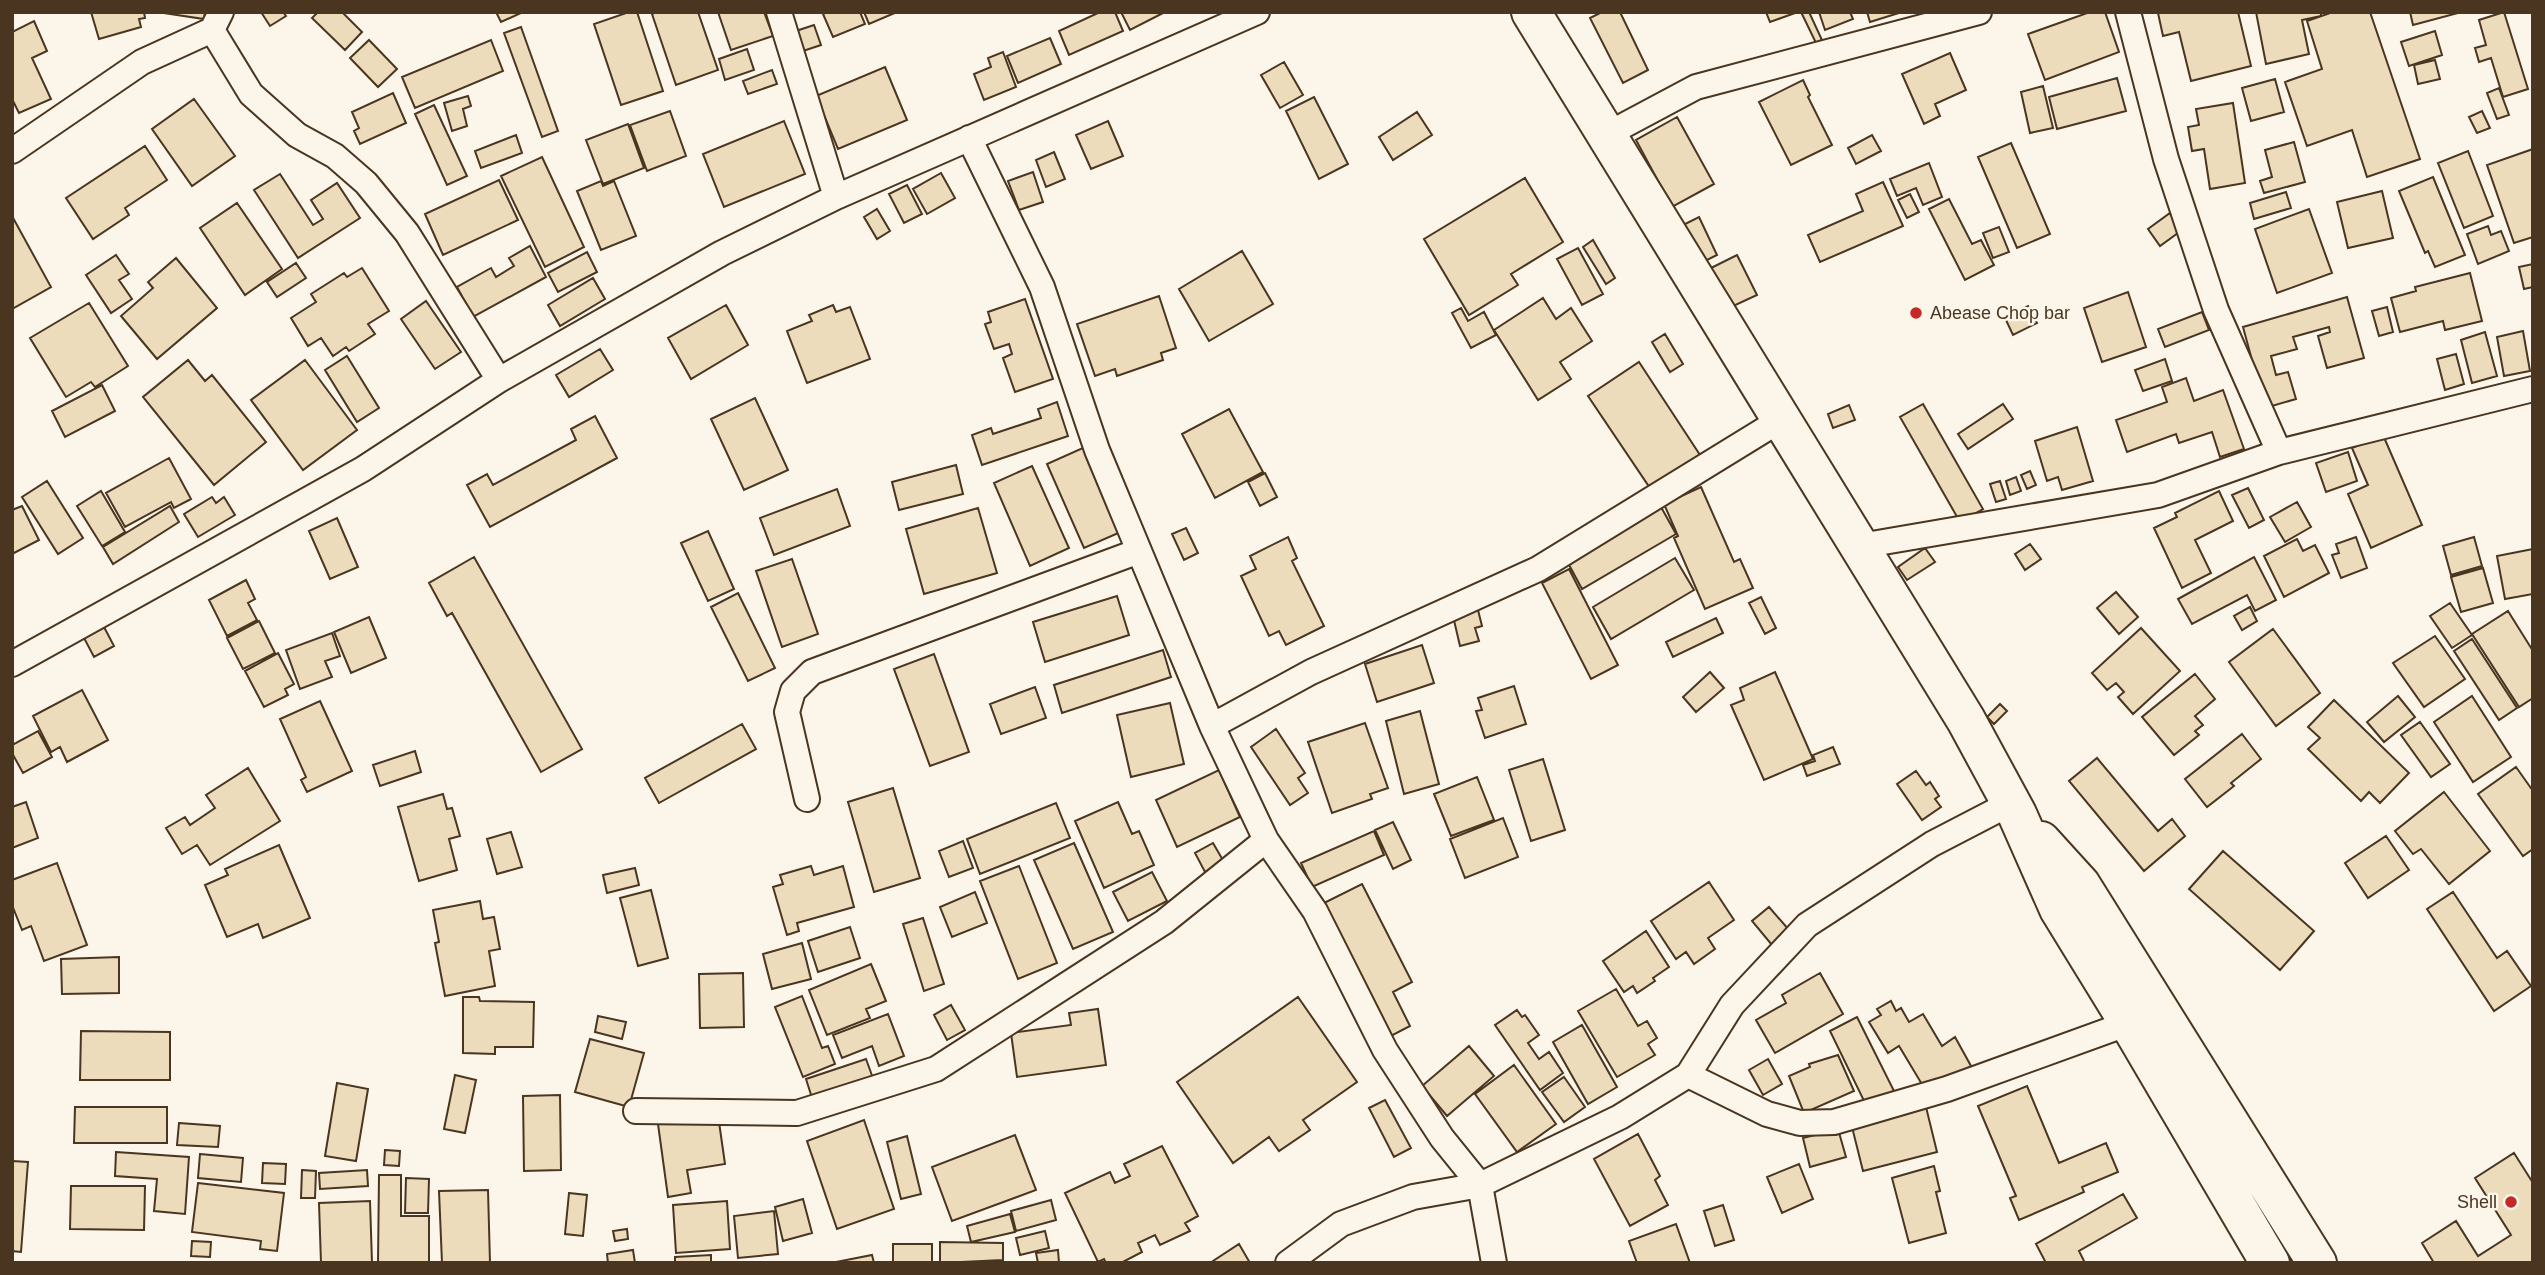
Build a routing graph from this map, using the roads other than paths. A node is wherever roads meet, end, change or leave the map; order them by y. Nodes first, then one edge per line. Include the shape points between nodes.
1 (779, 12) edge
2 (1257, 12) edge
3 (1531, 12) edge
4 (1979, 12) edge
5 (2128, 12) edge
6 (217, 21) edge
7 (1606, 135) junction
8 (969, 138) junction
9 (12, 151) edge
10 (836, 197) junction
11 (499, 380) junction
12 (2533, 389) edge
13 (1782, 419) junction
14 (2279, 452) junction
15 (1860, 547) junction
16 (1139, 551) junction
17 (12, 664) edge
18 (1212, 726) junction
19 (807, 799) dead end
20 (2014, 808) junction
21 (1266, 840) junction
22 (2129, 1023) junction
23 (1688, 1074) junction
24 (636, 1111) dead end
25 (1480, 1185) junction
26 (1288, 1263) edge
27 (1494, 1263) edge
28 (2270, 1263) edge
29 (2317, 1263) edge

1 - 10 street
2 - 8 street
3 - 7 highway
4 - 7 street via 1696,88
5 - 14 street via 2166,159 2216,310
6 - 9 street via 142,62
6 - 11 street via 250,94 297,135 335,156 366,183 407,233
7 - 13 highway
8 - 10 street
8 - 16 street via 1042,287 1097,450
10 - 11 street via 722,253
11 - 17 street via 363,469
12 - 14 street
13 - 15 highway
13 - 18 street via 1538,569 1311,672
14 - 15 street via 2158,495
15 - 20 highway
16 - 18 street
16 - 19 street via 812,672 793,691 787,712
18 - 21 street
20 - 22 highway via 2059,909
20 - 23 street via 1932,844 1807,925 1732,1006
20 - 29 highway via 2081,885
21 - 24 street via 1164,922 936,1069 797,1113
21 - 25 street via 1315,911 1385,1050 1442,1138
22 - 23 street via 1947,1089 1834,1122 1800,1123 1767,1114
22 - 28 highway
23 - 25 street via 1620,1117
25 - 26 street via 1413,1197 1341,1224
25 - 27 street

